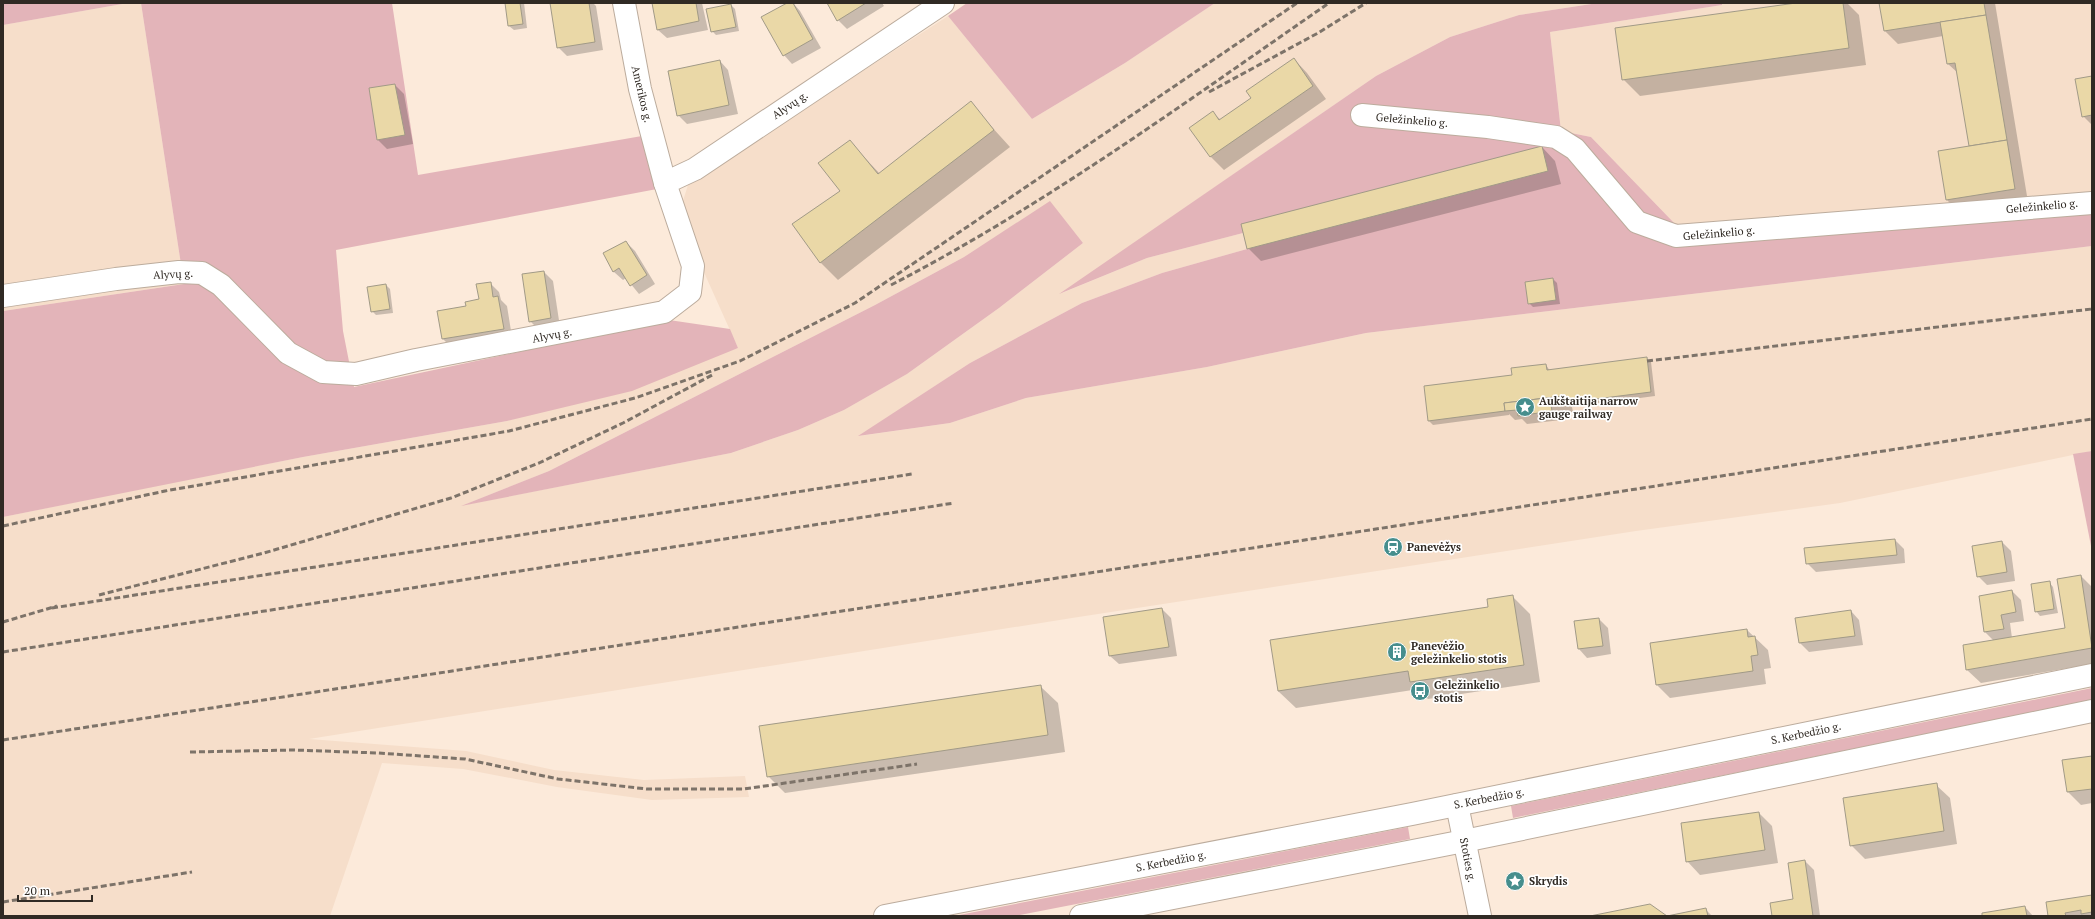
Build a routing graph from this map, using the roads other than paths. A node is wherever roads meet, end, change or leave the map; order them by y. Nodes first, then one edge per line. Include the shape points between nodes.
1 (624, 3) edge
2 (943, 3) edge
3 (1362, 116) dead end
4 (665, 183) junction
5 (2092, 203) edge
6 (3, 296) edge
7 (2092, 675) edge
8 (2092, 711) edge
9 (1457, 805) junction
10 (1464, 841) junction
11 (885, 916) edge
12 (1082, 916) edge
13 (1480, 916) edge

1 - 4 main road, Amerikos g. via 640,89
2 - 4 main road, Alyvų g. via 695,169
3 - 5 main road, Geležinkelio g. via 1488,127 1556,137 1575,149 1638,222 1676,236
4 - 6 main road, Alyvų g. via 693,266 690,292 664,312 356,374 322,372 288,352 221,285 202,273 179,272 132,277
7 - 9 main road, S. Kerbedžio g.
8 - 10 main road
9 - 10 main road, Stoties g.
9 - 11 main road, S. Kerbedžio g.
10 - 12 main road
10 - 13 main road, Stoties g.

